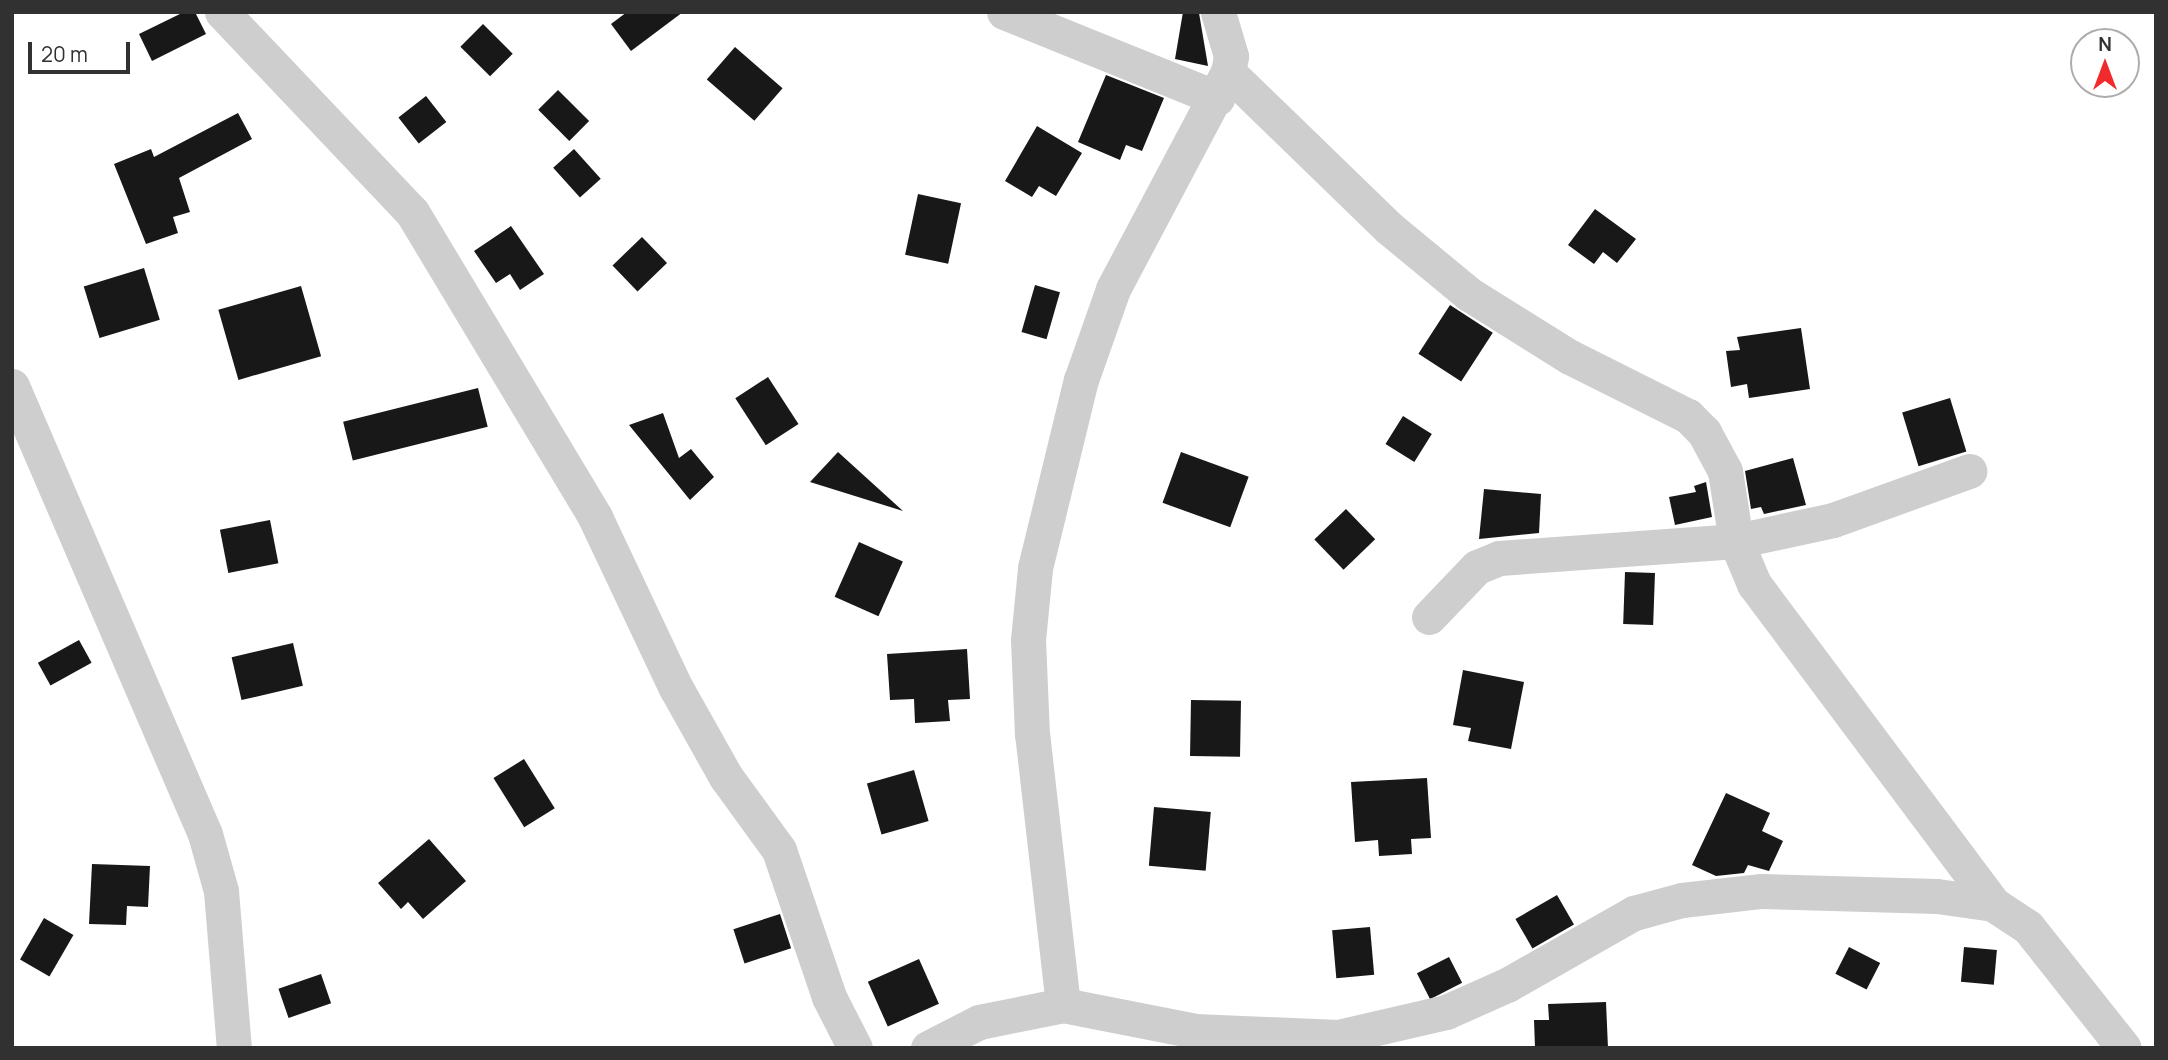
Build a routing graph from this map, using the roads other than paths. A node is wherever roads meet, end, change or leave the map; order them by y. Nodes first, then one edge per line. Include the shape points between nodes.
1 (222, 12) edge
2 (1004, 12) edge
3 (1219, 12) edge
4 (1223, 85) junction
5 (12, 386) edge
6 (1969, 471) dead end
7 (1736, 541) junction
8 (1429, 617) dead end
9 (1993, 904) junction
10 (1063, 1005) junction
11 (234, 1048) edge
12 (855, 1048) edge
13 (928, 1048) edge
14 (2124, 1048) edge

1 - 12 street via 412,212 596,517 676,688 726,777 779,850 829,997
2 - 4 street
3 - 4 street via 1231,56
4 - 7 street via 1469,294 1570,357 1688,416 1704,432 1725,471
4 - 10 street via 1113,289 1081,380 1035,568 1028,640 1032,735
5 - 11 street via 205,834 220,891
6 - 7 street via 1833,520
7 - 8 street via 1499,558 1477,567
7 - 9 street via 1754,584
9 - 10 street via 1937,897 1761,891 1682,900 1634,913 1507,985 1446,1012 1338,1037 1195,1031
9 - 14 street via 2028,927
10 - 13 street via 979,1022

